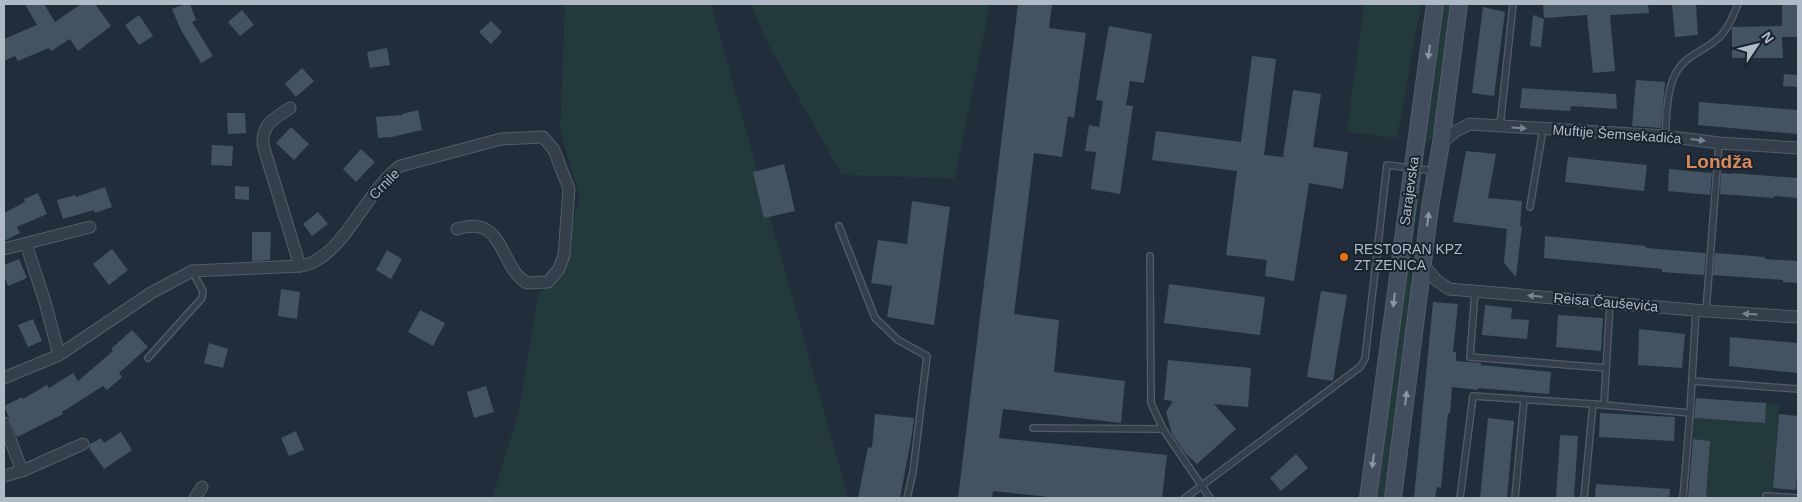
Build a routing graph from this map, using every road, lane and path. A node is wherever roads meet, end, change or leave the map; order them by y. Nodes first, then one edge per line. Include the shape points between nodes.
1 (1435, 4) edge
2 (1459, 4) edge
3 (1513, 4) edge
4 (1738, 4) edge
5 (290, 108) dead end
6 (1500, 126) junction
7 (1543, 129) junction
8 (1665, 136) junction
9 (1441, 143) junction
10 (1719, 143) junction
11 (1798, 148) edge
12 (1412, 169) junction
13 (1435, 171) junction
14 (1530, 207) dead end
15 (839, 226) dead end
16 (90, 227) dead end
17 (457, 229) dead end
18 (26, 244) junction
19 (4, 249) edge
20 (1150, 256) dead end
21 (1423, 264) junction
22 (300, 266) junction
23 (192, 271) junction
24 (1475, 291) junction
25 (1610, 303) junction
26 (1701, 310) junction
27 (1798, 317) edge
28 (58, 356) junction
29 (148, 358) dead end
30 (1606, 368) junction
31 (4, 378) edge
32 (1692, 381) junction
33 (1798, 389) edge
34 (1524, 400) junction
35 (1593, 404) junction
36 (1604, 405) junction
37 (1690, 413) junction
38 (4, 423) edge
39 (1033, 428) dead end
40 (1163, 429) junction
41 (83, 444) dead end
42 (22, 471) junction
43 (4, 476) edge
44 (1201, 486) junction
45 (202, 487) dead end
46 (1766, 496) dead end
47 (195, 498) edge
48 (907, 498) edge
49 (1185, 498) edge
50 (1210, 498) edge
51 (1368, 498) edge
52 (1393, 498) edge
53 (1460, 498) edge
54 (1515, 498) edge
55 (1584, 498) edge
56 (1683, 498) edge
57 (1798, 498) edge

1 -> 12 main road, Sarajevska
2 - 9 main road, Sarajevska
3 - 6 lane
4 - 8 lane via 1721,36 1690,57 1677,72 1669,96
5 - 22 street via 266,126 262,139
6 -> 7 street, Muftije Šemsekadića
6 - 9 street, Muftije Šemsekadića via 1470,124
7 - 8 street, Muftije Šemsekadića
7 - 14 lane
8 -> 10 street, Muftije Šemsekadića
9 - 13 main road, Sarajevska
10 - 11 street, Muftije Šemsekadića
10 - 26 lane
12 - 13 lane
12 - 44 lane via 1387,165 1365,359 1360,367
12 -> 51 main road, Sarajevska
21 -> 13 main road, Sarajevska
15 - 48 lane via 875,318 898,340 926,356
16 - 18 street
17 - 22 street, Crnile via 470,225 485,228 497,238 516,274 527,283 548,282 559,269 564,255 569,189 554,150 543,137 500,139 400,166 372,195 329,251 315,262
18 - 19 street
18 - 28 street
20 - 40 lane via 1151,403
21 - 24 street, Reisa Čauševića via 1436,280 1449,289
52 -> 21 main road, Sarajevska
22 - 23 street, Crnile
23 - 28 street, Crnile via 151,293
23 - 29 lane via 203,291 202,298
25 -> 24 street, Reisa Čauševića
24 - 30 lane via 1470,357
25 - 26 street, Reisa Čauševića
25 - 30 lane
27 -> 26 street, Reisa Čauševića
26 - 32 lane
28 - 31 street, Crnile
30 - 36 lane
32 - 33 lane
32 - 37 lane
34 - 35 lane
34 - 53 lane via 1473,396
34 - 54 lane
35 - 36 lane
35 - 55 lane
36 - 37 lane
37 - 56 lane
38 - 42 street
39 - 40 lane
40 - 44 lane
41 - 42 street
42 - 43 street
44 - 49 lane
44 - 50 lane
45 - 47 street
46 - 57 lane

